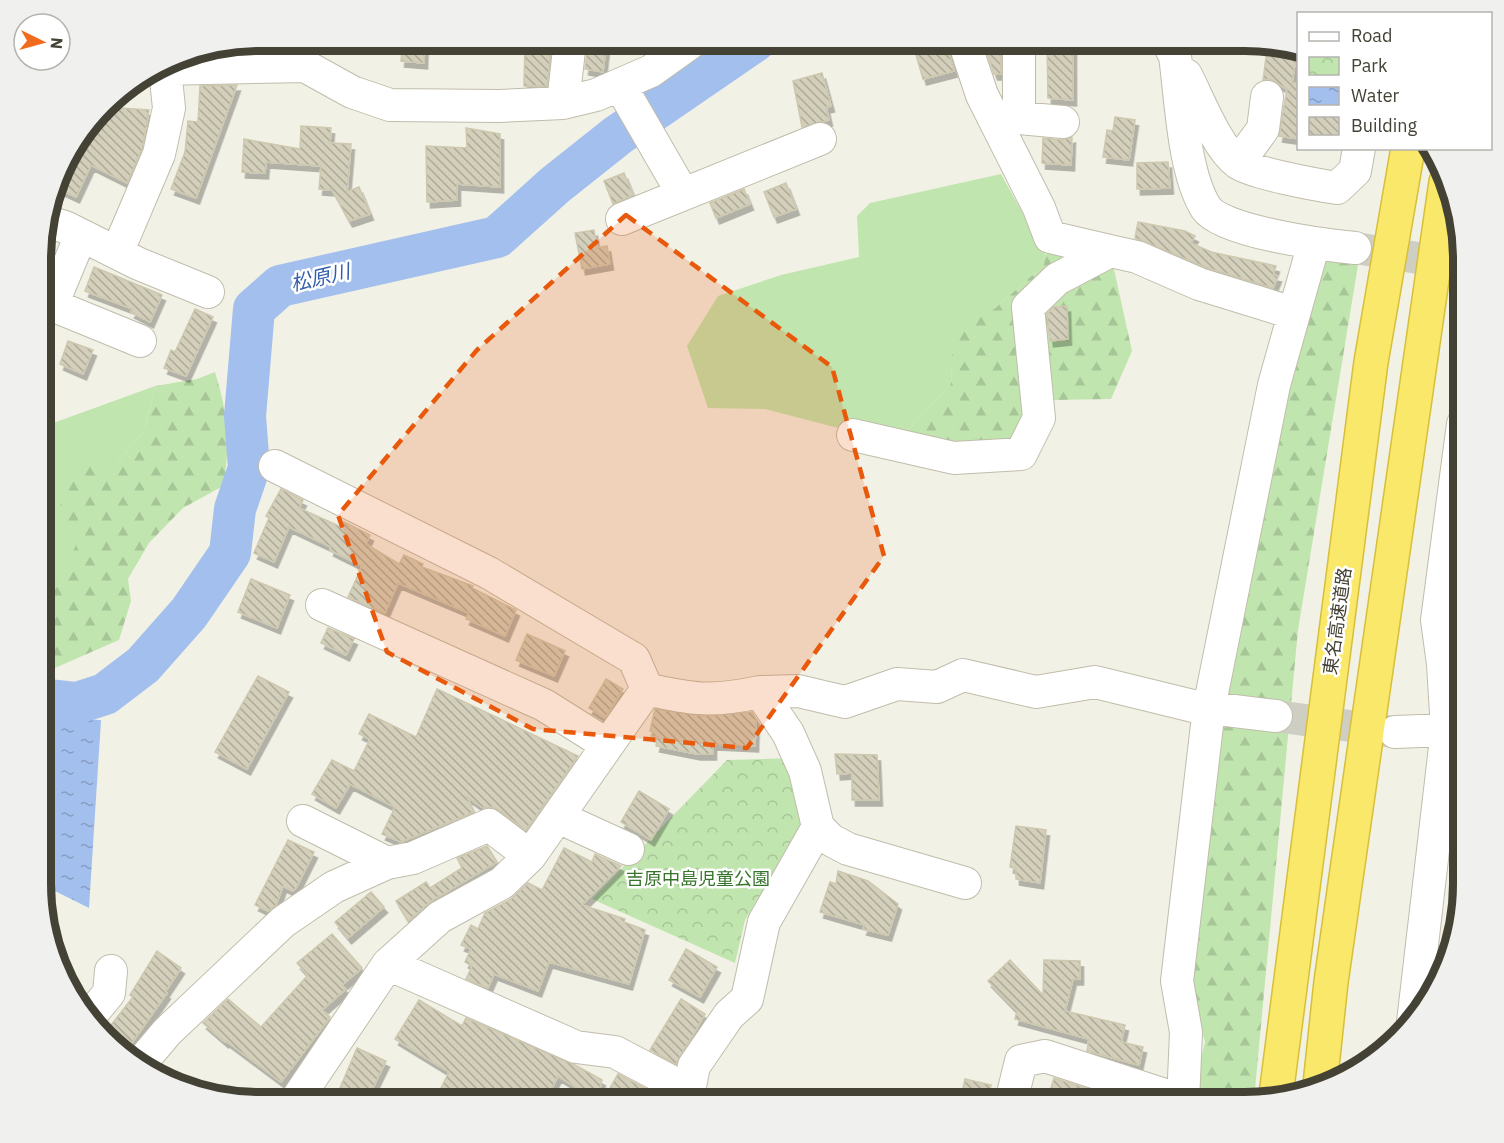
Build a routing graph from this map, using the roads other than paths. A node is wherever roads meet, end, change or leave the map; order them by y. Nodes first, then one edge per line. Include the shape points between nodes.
1 (569, 51) edge
2 (679, 51) edge
3 (967, 51) edge
4 (1019, 51) edge
5 (1171, 51) edge
6 (1173, 51) edge
7 (176, 69) edge
8 (163, 75) edge
9 (625, 94) junction
10 (1267, 97) dead end
11 (563, 103) junction
12 (1063, 122) dead end
13 (820, 139) dead end
14 (1359, 150) edge
15 (1408, 150) edge
16 (1238, 163) junction
17 (683, 194) junction
18 (1444, 198) edge
19 (622, 219) dead end
20 (54, 225) edge
21 (81, 235) junction
22 (1314, 243) junction
23 (1355, 248) tunnel mouth
24 (1110, 251) junction
25 (117, 253) junction
26 (208, 292) dead end
27 (1293, 313) junction
28 (140, 341) dead end
29 (853, 435) dead end
30 (275, 466) dead end
31 (1453, 499) edge
32 (322, 605) dead end
33 (1443, 664) junction
34 (1453, 678) edge
35 (647, 689) junction
36 (760, 692) junction
37 (1209, 708) junction
38 (1276, 716) tunnel mouth
39 (1447, 730) junction
40 (1395, 732) tunnel mouth
41 (606, 744) junction
42 (558, 816) junction
43 (303, 821) dead end
44 (818, 827) junction
45 (628, 849) dead end
46 (530, 856) junction
47 (387, 863) junction
48 (965, 883) dead end
49 (388, 964) junction
50 (111, 971) dead end
51 (1415, 1003) edge
52 (94, 1011) edge
53 (145, 1058) edge
54 (1321, 1077) edge
55 (1277, 1089) edge
56 (302, 1092) edge
57 (682, 1092) edge
58 (691, 1092) edge
59 (1013, 1092) edge
60 (1153, 1092) edge
61 (1183, 1092) edge

1 - 11 street
2 - 9 street
3 - 24 street via 982,95 1050,237
4 - 12 street via 1019,118
5 - 22 street via 1191,174 1207,210 1230,224
6 - 16 street via 1222,143
7 - 11 street via 305,66 352,92 390,105
8 - 25 street via 170,108 159,154
9 - 11 street via 596,95
9 - 17 street
10 - 16 street via 1263,129
13 - 17 street
14 - 16 street via 1355,171 1337,188
15 - 55 highway, 東名高速道路 via 1371,362
17 - 19 street
18 - 54 highway
20 - 21 street
21 - 25 street
21 - 28 street via 52,305
22 - 23 street
22 - 27 street
24 - 27 street
24 - 29 street via 1057,279 1028,307 1039,418 1021,454 954,458
25 - 26 street
27 - 37 street via 1271,396
30 - 35 street via 489,573 634,659
31 - 33 street via 1437,620
32 - 41 street via 544,705
33 - 34 street
33 - 39 street
35 - 36 street via 694,699 723,700
35 - 41 street
36 - 37 street via 798,691 845,702 897,684 937,687 963,675 1036,692 1095,682
36 - 44 street via 788,734 805,771
37 - 38 street
37 - 61 street via 1177,981 1186,1032
39 - 40 street
39 - 51 street
41 - 42 street
42 - 45 street
42 - 46 street
43 - 47 street
44 - 48 street via 848,849
44 - 58 street via 764,922 747,999 729,1015 694,1066
46 - 47 street via 489,825 413,858
46 - 49 street via 502,883 440,917
47 - 53 street via 334,887 283,922 167,1032
49 - 56 street
49 - 57 street via 576,1047 615,1052
50 - 52 street via 109,993
59 - 60 street via 1021,1061 1045,1056

